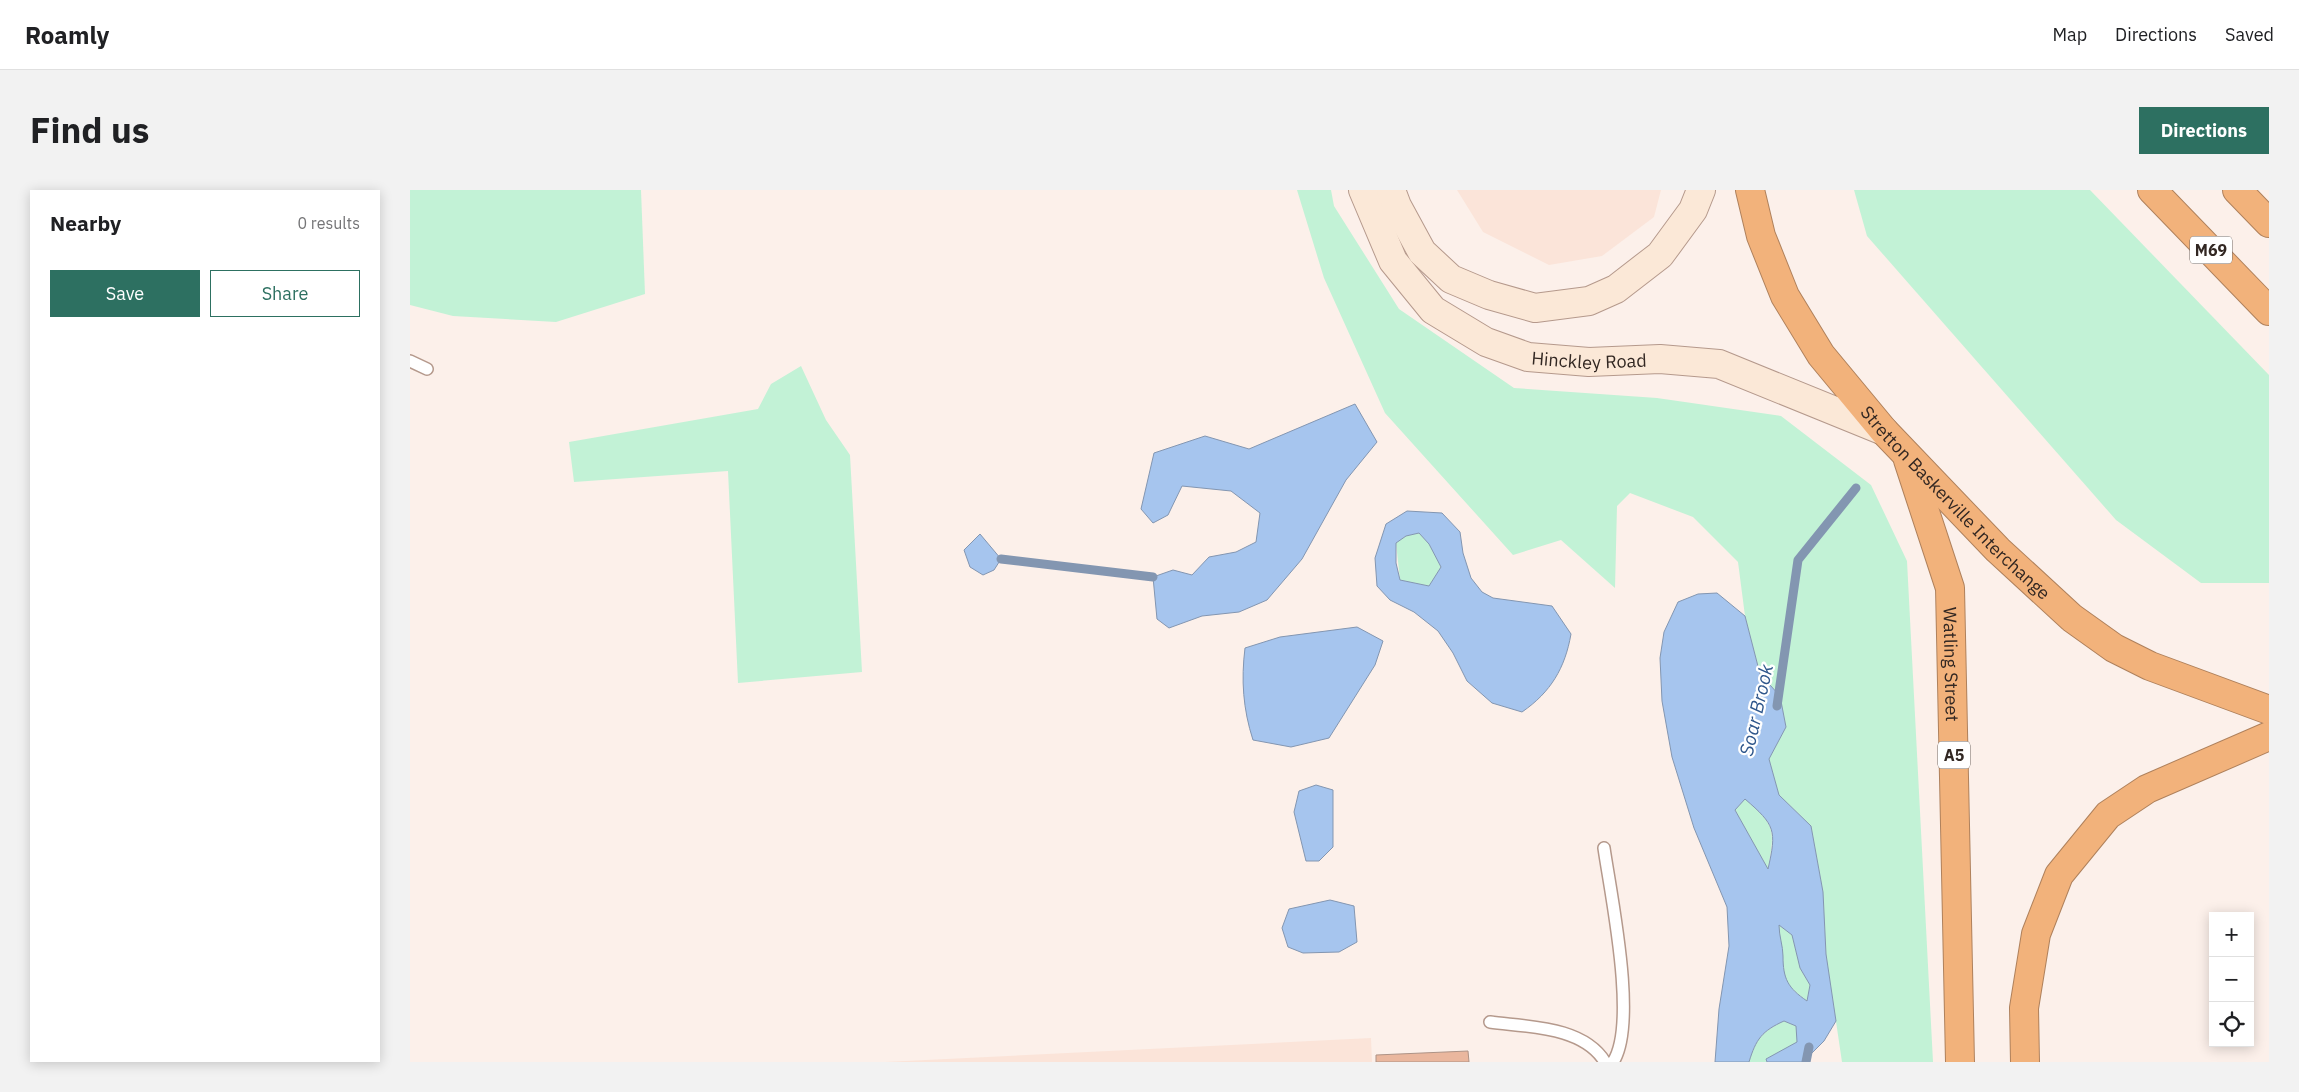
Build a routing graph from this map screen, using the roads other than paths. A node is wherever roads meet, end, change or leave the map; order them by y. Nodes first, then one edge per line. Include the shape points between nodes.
1 (1363, 190) edge
2 (1392, 190) edge
3 (1701, 190) edge
4 (1750, 190) edge
5 (2152, 190) edge
6 (2237, 190) edge
7 (2269, 223) edge
8 (2269, 311) edge
9 (410, 361) edge
10 (427, 369) dead end
11 (1884, 431) junction
12 (1906, 455) junction
13 (2269, 710) edge
14 (2269, 736) edge
15 (1604, 848) dead end
16 (1490, 1022) dead end
17 (1605, 1062) edge
18 (1613, 1062) edge
19 (1960, 1062) edge
20 (2025, 1062) edge

1 - 11 main road, Hinckley Road via 1393,261 1433,310 1486,342 1528,357 1589,362 1660,359 1719,364
2 - 3 main road via 1422,252 1451,279 1535,308 1589,301 1616,289 1660,255 1693,210
4 - 11 highway, Stretton Baskerville Interchange via 1760,236 1785,296 1821,355
5 - 8 highway, M69
6 - 7 highway
9 - 10 lane
11 - 12 highway, Stretton Baskerville Interchange
12 - 13 highway, Stretton Baskerville Interchange via 2005,556 2072,618 2107,643 2150,666
12 - 19 highway, Watling Street / A5 via 1950,588
14 - 20 highway via 2147,789 2108,814 2059,875 2036,934 2024,1008
15 - 18 lane via 1618,946 1624,1022 1619,1053
16 - 17 lane via 1564,1032 1598,1051

